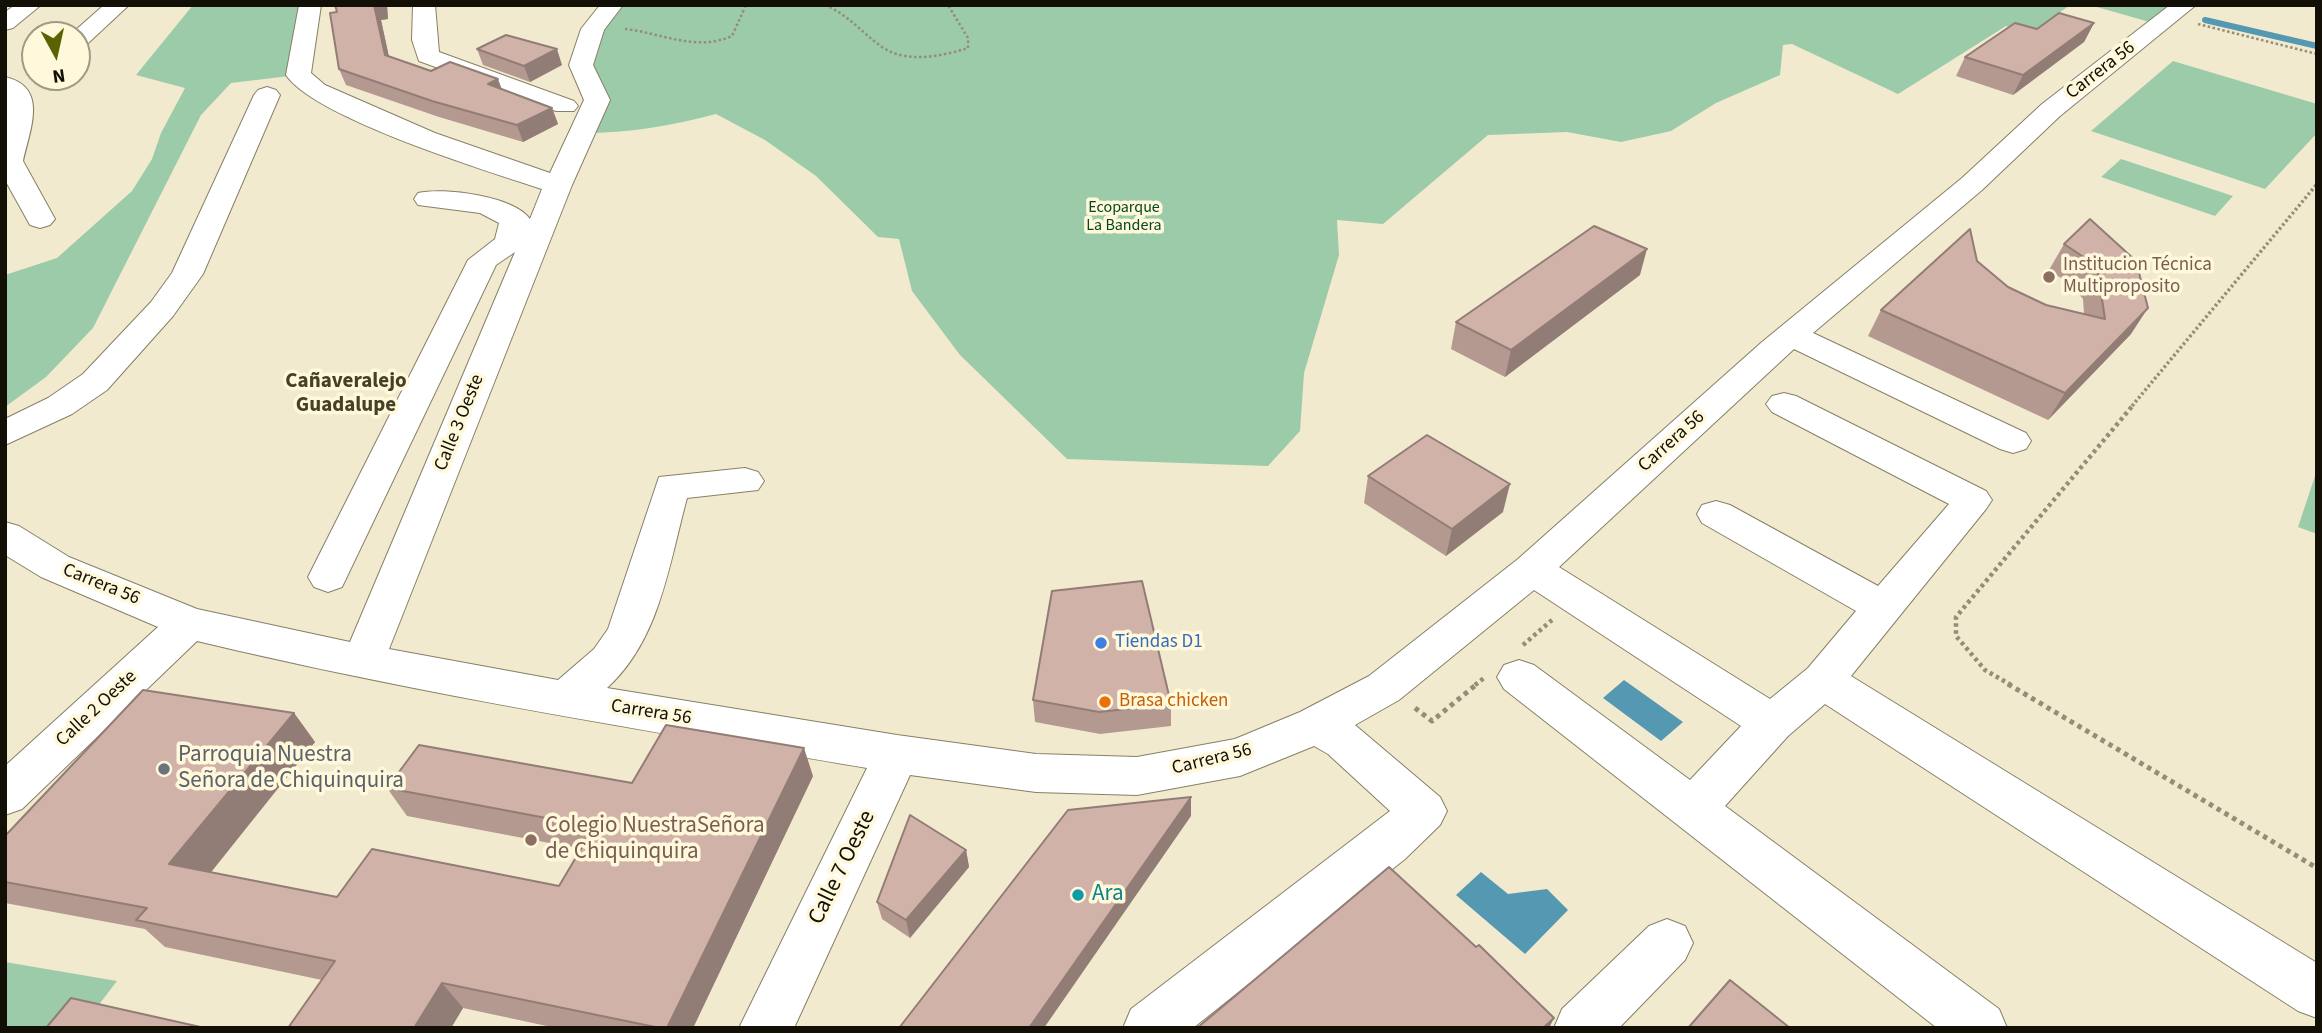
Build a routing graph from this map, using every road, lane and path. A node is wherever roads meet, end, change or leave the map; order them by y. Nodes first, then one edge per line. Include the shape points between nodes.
1 (30, 5) edge
2 (118, 5) edge
3 (310, 5) edge
4 (424, 5) edge
5 (612, 5) edge
6 (746, 5) edge
7 (825, 5) edge
8 (948, 5) edge
9 (2189, 14) edge
10 (5, 23) edge
11 (91, 29) edge
12 (593, 29) junction
13 (2317, 54) edge
14 (20, 84) edge
15 (267, 95) dead end
16 (565, 106) dead end
17 (2317, 184) edge
18 (558, 186) junction
19 (428, 200) dead end
20 (40, 219) dead end
21 (1792, 335) junction
22 (483, 368) junction
23 (430, 372) junction
24 (1784, 404) dead end
25 (5, 433) edge
26 (2013, 440) dead end
27 (745, 481) dead end
28 (1716, 514) dead end
29 (5, 536) edge
30 (1532, 569) junction
31 (328, 576) dead end
32 (1885, 608) junction
33 (189, 622) junction
34 (363, 661) junction
35 (1518, 677) dead end
36 (1823, 680) junction
37 (566, 699) junction
38 (1772, 723) junction
39 (1316, 725) junction
40 (897, 754) junction
41 (5, 795) edge
42 (1693, 808) junction
43 (2317, 868) edge
44 (1667, 943) dead end
45 (2317, 993) edge
46 (777, 1005) edge
47 (1150, 1028) edge
48 (1581, 1028) edge
49 (1980, 1028) edge

1 - 10 street
2 - 11 street
3 - 18 street via 298,75 304,82 337,102 454,152
4 - 16 street via 428,56
5 - 12 street, Calle 3 Oeste
6 - 12 path via 732,36 714,44 692,44 634,30
7 - 8 path via 858,22 884,48 915,56 968,48 968,38
9 - 13 path
9 - 21 street, Carrera 56 via 2051,110 1972,184
12 - 18 street, Calle 3 Oeste via 581,65 597,100
14 - 20 street via 20,116 9,161
15 - 25 street via 187,274 162,309 95,382 60,406
17 - 43 path via 1956,617 1956,636 1984,670
18 - 22 street, Calle 3 Oeste
19 - 23 street via 486,205 515,219 509,243 483,260
21 - 26 street
21 - 30 street, Carrera 56
22 - 23 street
22 - 34 street, Calle 3 Oeste
23 - 31 street
24 - 32 street via 1973,500
27 - 37 street via 672,486 628,634 609,661
28 - 32 street
29 - 33 street, Carrera 56 via 55,567
30 - 38 street
30 - 39 street, Carrera 56 via 1384,688
32 - 36 street
33 - 34 street, Carrera 56
33 - 41 street, Calle 2 Oeste
34 - 37 street, Carrera 56
35 - 42 street
36 - 38 street
36 - 45 street
37 - 40 street, Carrera 56
38 - 42 street
39 - 40 street, Carrera 56 via 1240,757 1137,776 1036,773
39 - 47 street via 1344,741 1423,811 1388,844
40 - 46 street, Calle 7 Oeste
42 - 49 street
44 - 48 street

